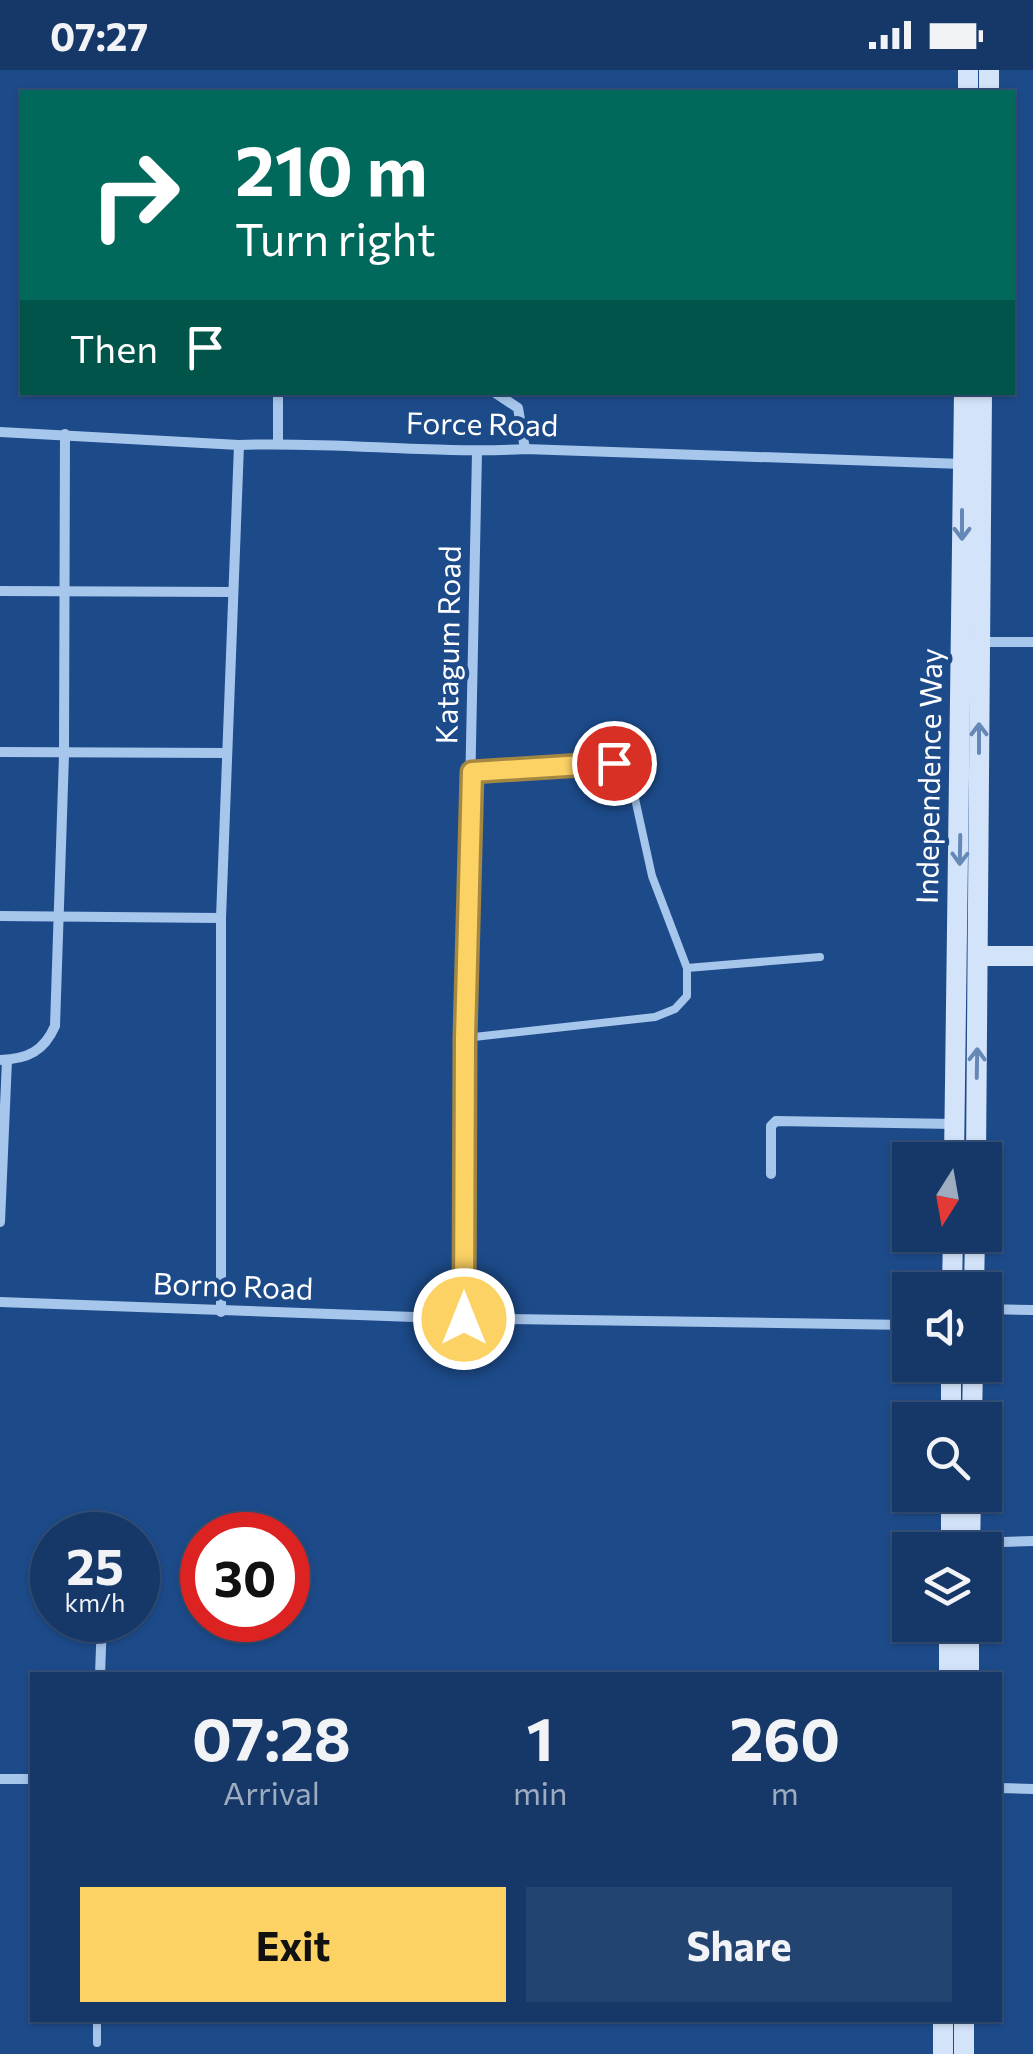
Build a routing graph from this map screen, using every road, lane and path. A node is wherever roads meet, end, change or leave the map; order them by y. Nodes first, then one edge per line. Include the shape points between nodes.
1 (278, 395) edge
2 (498, 395) edge
3 (964, 395) edge
4 (982, 395) edge
5 (0, 432) edge
6 (65, 434) junction
7 (278, 443) junction
8 (239, 445) junction
9 (524, 449) junction
10 (477, 452) junction
11 (963, 464) junction
12 (0, 591) edge
13 (66, 592) junction
14 (233, 592) junction
15 (979, 642) junction
16 (1033, 642) edge
17 (0, 752) edge
18 (226, 754) junction
19 (64, 755) junction
20 (472, 772) junction
21 (0, 916) edge
22 (221, 918) junction
23 (60, 919) junction
24 (978, 956) junction
25 (1033, 956) edge
26 (820, 957) dead end
27 (686, 968) junction
28 (465, 1038) junction
29 (3, 1060) edge
30 (954, 1124) junction
31 (954, 1142) edge
32 (976, 1142) edge
33 (772, 1174) dead end
34 (0, 1222) edge
35 (0, 1302) edge
36 (1002, 1309) edge
37 (1033, 1310) edge
38 (220, 1312) junction
39 (464, 1319) junction
40 (892, 1325) edge
41 (1033, 1541) edge
42 (1002, 1544) edge
43 (101, 1642) edge
44 (950, 1642) edge
45 (969, 1642) edge
46 (100, 1672) edge
47 (949, 1672) edge
48 (968, 1672) edge
49 (0, 1779) edge
50 (30, 1779) edge
51 (1002, 1788) edge
52 (1033, 1789) edge
53 (97, 2022) edge
54 (944, 2022) edge
55 (964, 2022) edge
56 (97, 2043) dead end
57 (943, 2054) edge
58 (964, 2054) edge

1 - 7 street
2 - 9 street via 518,408
3 - 11 main road, Independence Way
4 - 15 main road, Independence Way
5 - 6 street, Force Road
6 - 8 street, Force Road
6 - 13 street
7 - 8 street, Force Road
7 - 10 street, Force Road
8 - 14 street
9 - 10 street, Force Road
9 - 11 street, Force Road
10 - 20 street, Katagum Road
11 -> 30 main road, Independence Way
12 - 13 street
13 - 14 street
13 - 19 street
14 - 18 street
15 - 16 street
24 -> 15 main road, Independence Way
17 - 19 street
18 - 19 street
18 - 22 street
19 - 23 street
20 - 27 lane via 604,763 626,770 652,876
20 - 28 street, Katagum Road
21 - 23 street
22 - 23 street
22 - 38 street
23 - 29 street via 54,1026 46,1045
24 - 25 main road
32 -> 24 main road, Independence Way
26 - 27 lane
27 - 28 lane via 687,996 655,1017
28 - 39 street, Katagum Road
29 - 34 street
30 - 31 main road, Independence Way
30 - 33 street via 776,1121
35 - 38 street, Borno Road
36 - 37 street
38 - 39 street, Borno Road
39 - 40 street, Borno Road
41 - 42 street
43 - 46 street
44 - 47 main road
45 - 48 main road
49 - 50 street
51 - 52 street
53 - 56 lane
54 - 57 main road
55 - 58 main road

